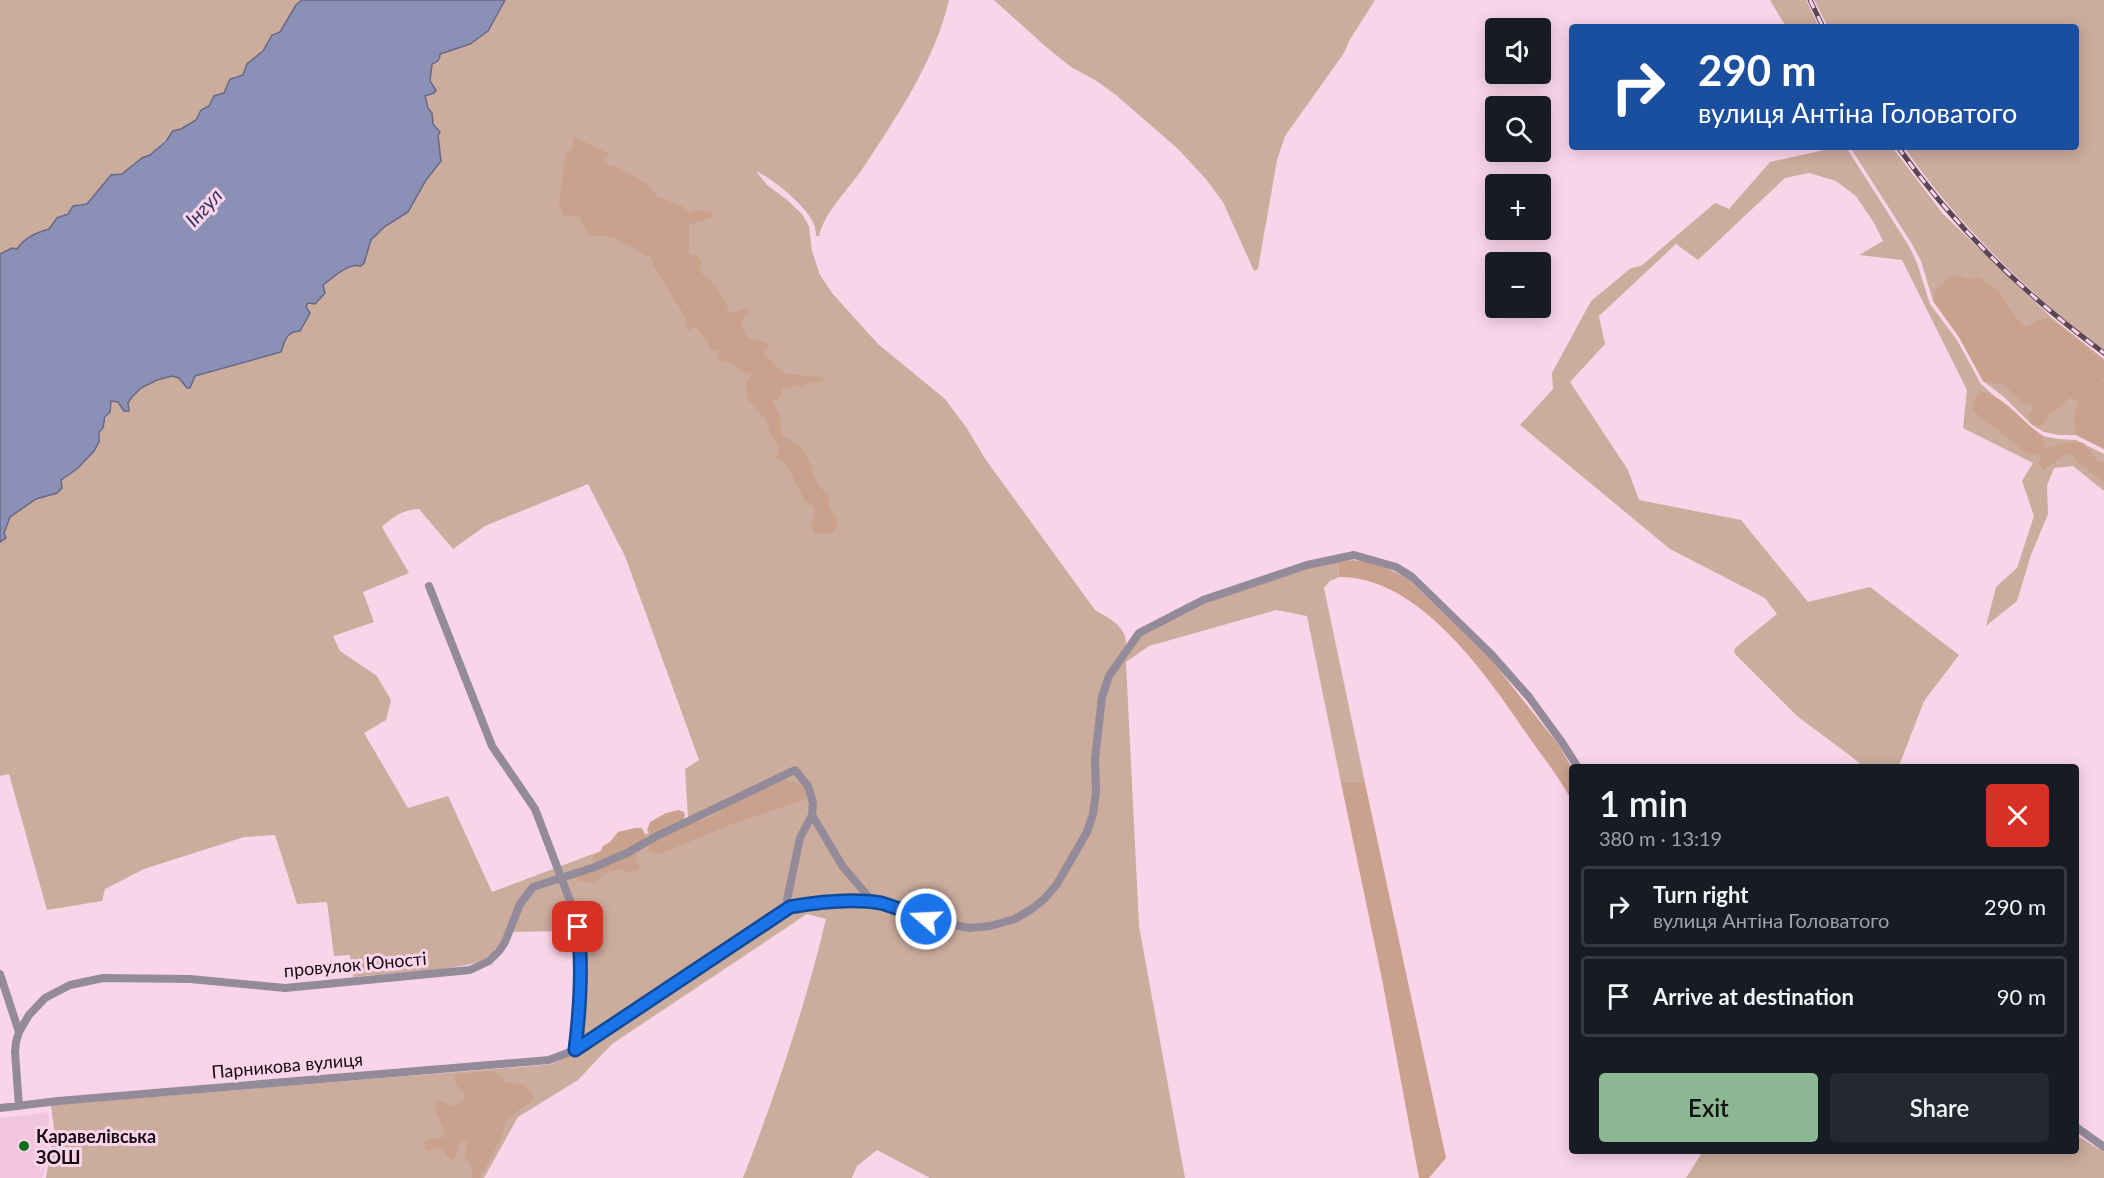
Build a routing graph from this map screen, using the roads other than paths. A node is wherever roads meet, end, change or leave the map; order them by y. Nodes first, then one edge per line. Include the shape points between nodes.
1 (429, 586) dead end
2 (1575, 764) edge
3 (812, 815) junction
4 (560, 877) junction
5 (873, 902) junction
6 (790, 907) junction
7 (0, 974) edge
8 (19, 1032) junction
9 (575, 1050) junction
10 (19, 1106) junction
11 (0, 1108) edge
12 (2079, 1129) edge
13 (2104, 1147) edge

1 - 4 street via 492,746 535,809
2 - 5 street via 1529,697 1412,577 1396,567 1354,555 1307,565 1203,600 1139,633 1109,676 1102,697 1093,814 1087,832 1057,884 1034,908 1015,919 969,928 950,926
3 - 4 street, провулок Юності via 808,786 795,770 627,853
3 - 5 street via 843,867
3 - 6 street via 800,838 787,900
4 - 8 street, провулок Юності via 528,892 499,951 470,970 285,988 190,979 103,978 57,990 29,1015
4 - 9 street via 572,906 580,946 580,1012
5 - 6 street
6 - 9 street, Парникова вулиця
7 - 8 street, провулок Юності
8 - 10 street, провулок Юності via 15,1053
9 - 10 street, Парникова вулиця via 533,1062
10 - 11 street, Парникова вулиця
12 - 13 street

